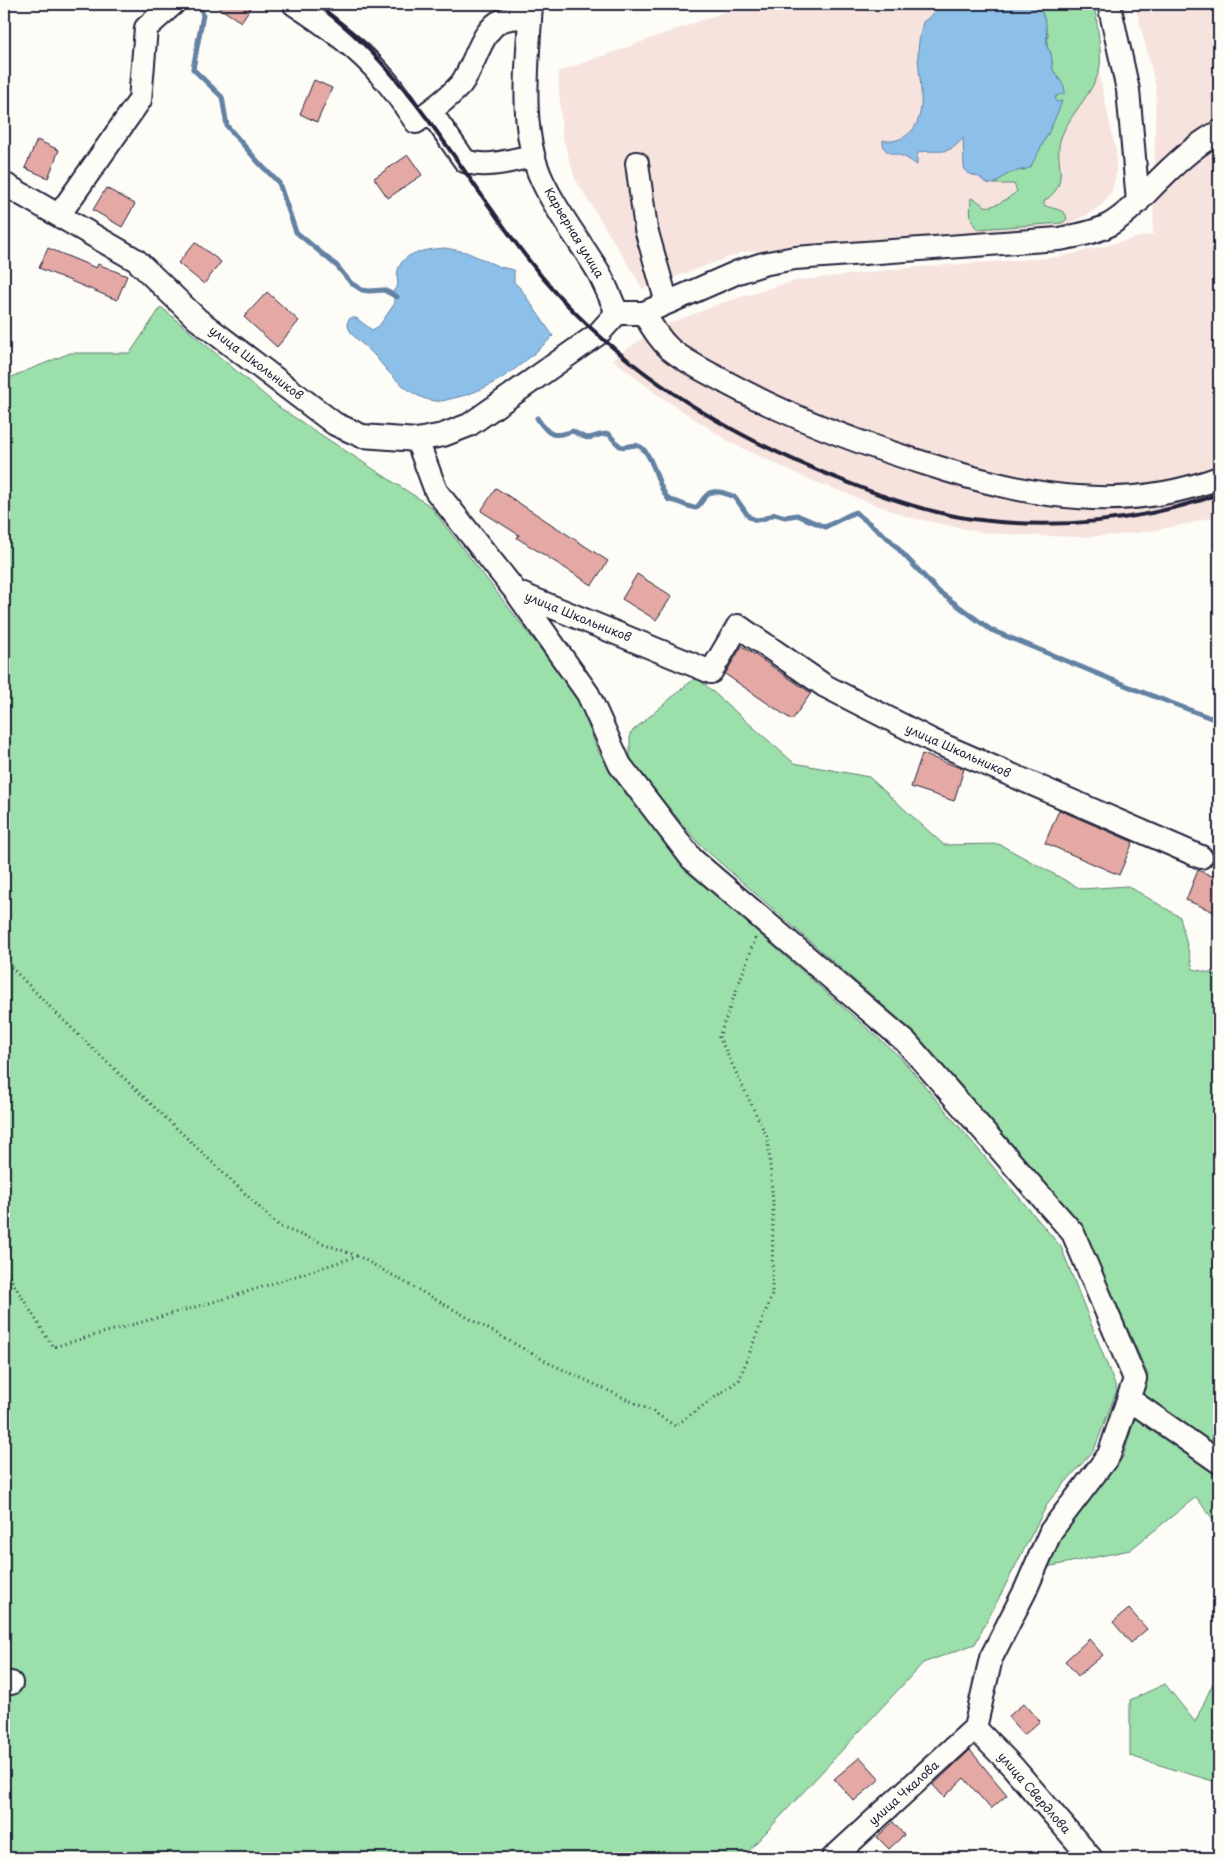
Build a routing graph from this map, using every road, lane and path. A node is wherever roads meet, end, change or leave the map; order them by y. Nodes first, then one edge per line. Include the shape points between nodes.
1 (172, 4) edge
2 (294, 4) edge
3 (1109, 4) edge
4 (530, 10) edge
5 (430, 111) junction
6 (1219, 132) edge
7 (534, 156) junction
8 (637, 163) dead end
9 (4, 184) edge
10 (1138, 202) junction
11 (59, 215) junction
12 (667, 303) junction
13 (617, 313) junction
14 (644, 313) junction
15 (417, 440) junction
16 (1219, 478) edge
17 (516, 592) junction
18 (1201, 857) dead end
19 (763, 920) junction
20 (4, 960) edge
21 (358, 1256) junction
22 (4, 1268) edge
23 (1129, 1399) junction
24 (1219, 1462) edge
25 (976, 1728) junction
26 (833, 1858) edge
27 (1092, 1858) edge

1 - 11 street via 146,28 140,100
2 - 5 street via 365,58 395,91 416,122
3 - 10 street via 1128,90
4 - 5 street via 503,20 489,30 470,72
4 - 7 street, Карьерная улица via 527,75
5 - 7 street via 465,160 473,164
6 - 10 street via 1204,140
7 - 13 street, Карьерная улица via 556,206 598,272
8 - 12 street via 646,229
9 - 11 street, улица Школьников
10 - 12 street via 1106,226 1087,233 1059,239 795,258 738,272
11 - 15 street, улица Школьников via 136,260 197,319 336,424 362,436
12 - 14 street
13 - 14 street
13 - 15 street via 598,334 469,426
14 - 16 street via 658,336 681,358 774,408 838,435 950,471 1031,492 1079,498 1161,493
15 - 17 street, улица Школьников via 436,491
17 - 18 street, улица Школьников via 711,672 738,626 825,686 934,742
17 - 19 street via 588,694 620,765 692,859
19 - 21 path via 719,1037 768,1139 773,1204 772,1295 739,1380 675,1426 652,1411 549,1363
19 - 23 street via 906,1042 1073,1234 1136,1379
20 - 21 path via 58,1016 280,1227
21 - 22 path via 231,1297 53,1347
23 - 24 street
23 - 25 street via 1109,1455 1051,1530 992,1658
25 - 26 street, улица Чкалова
25 - 27 street, улица Свердлова

